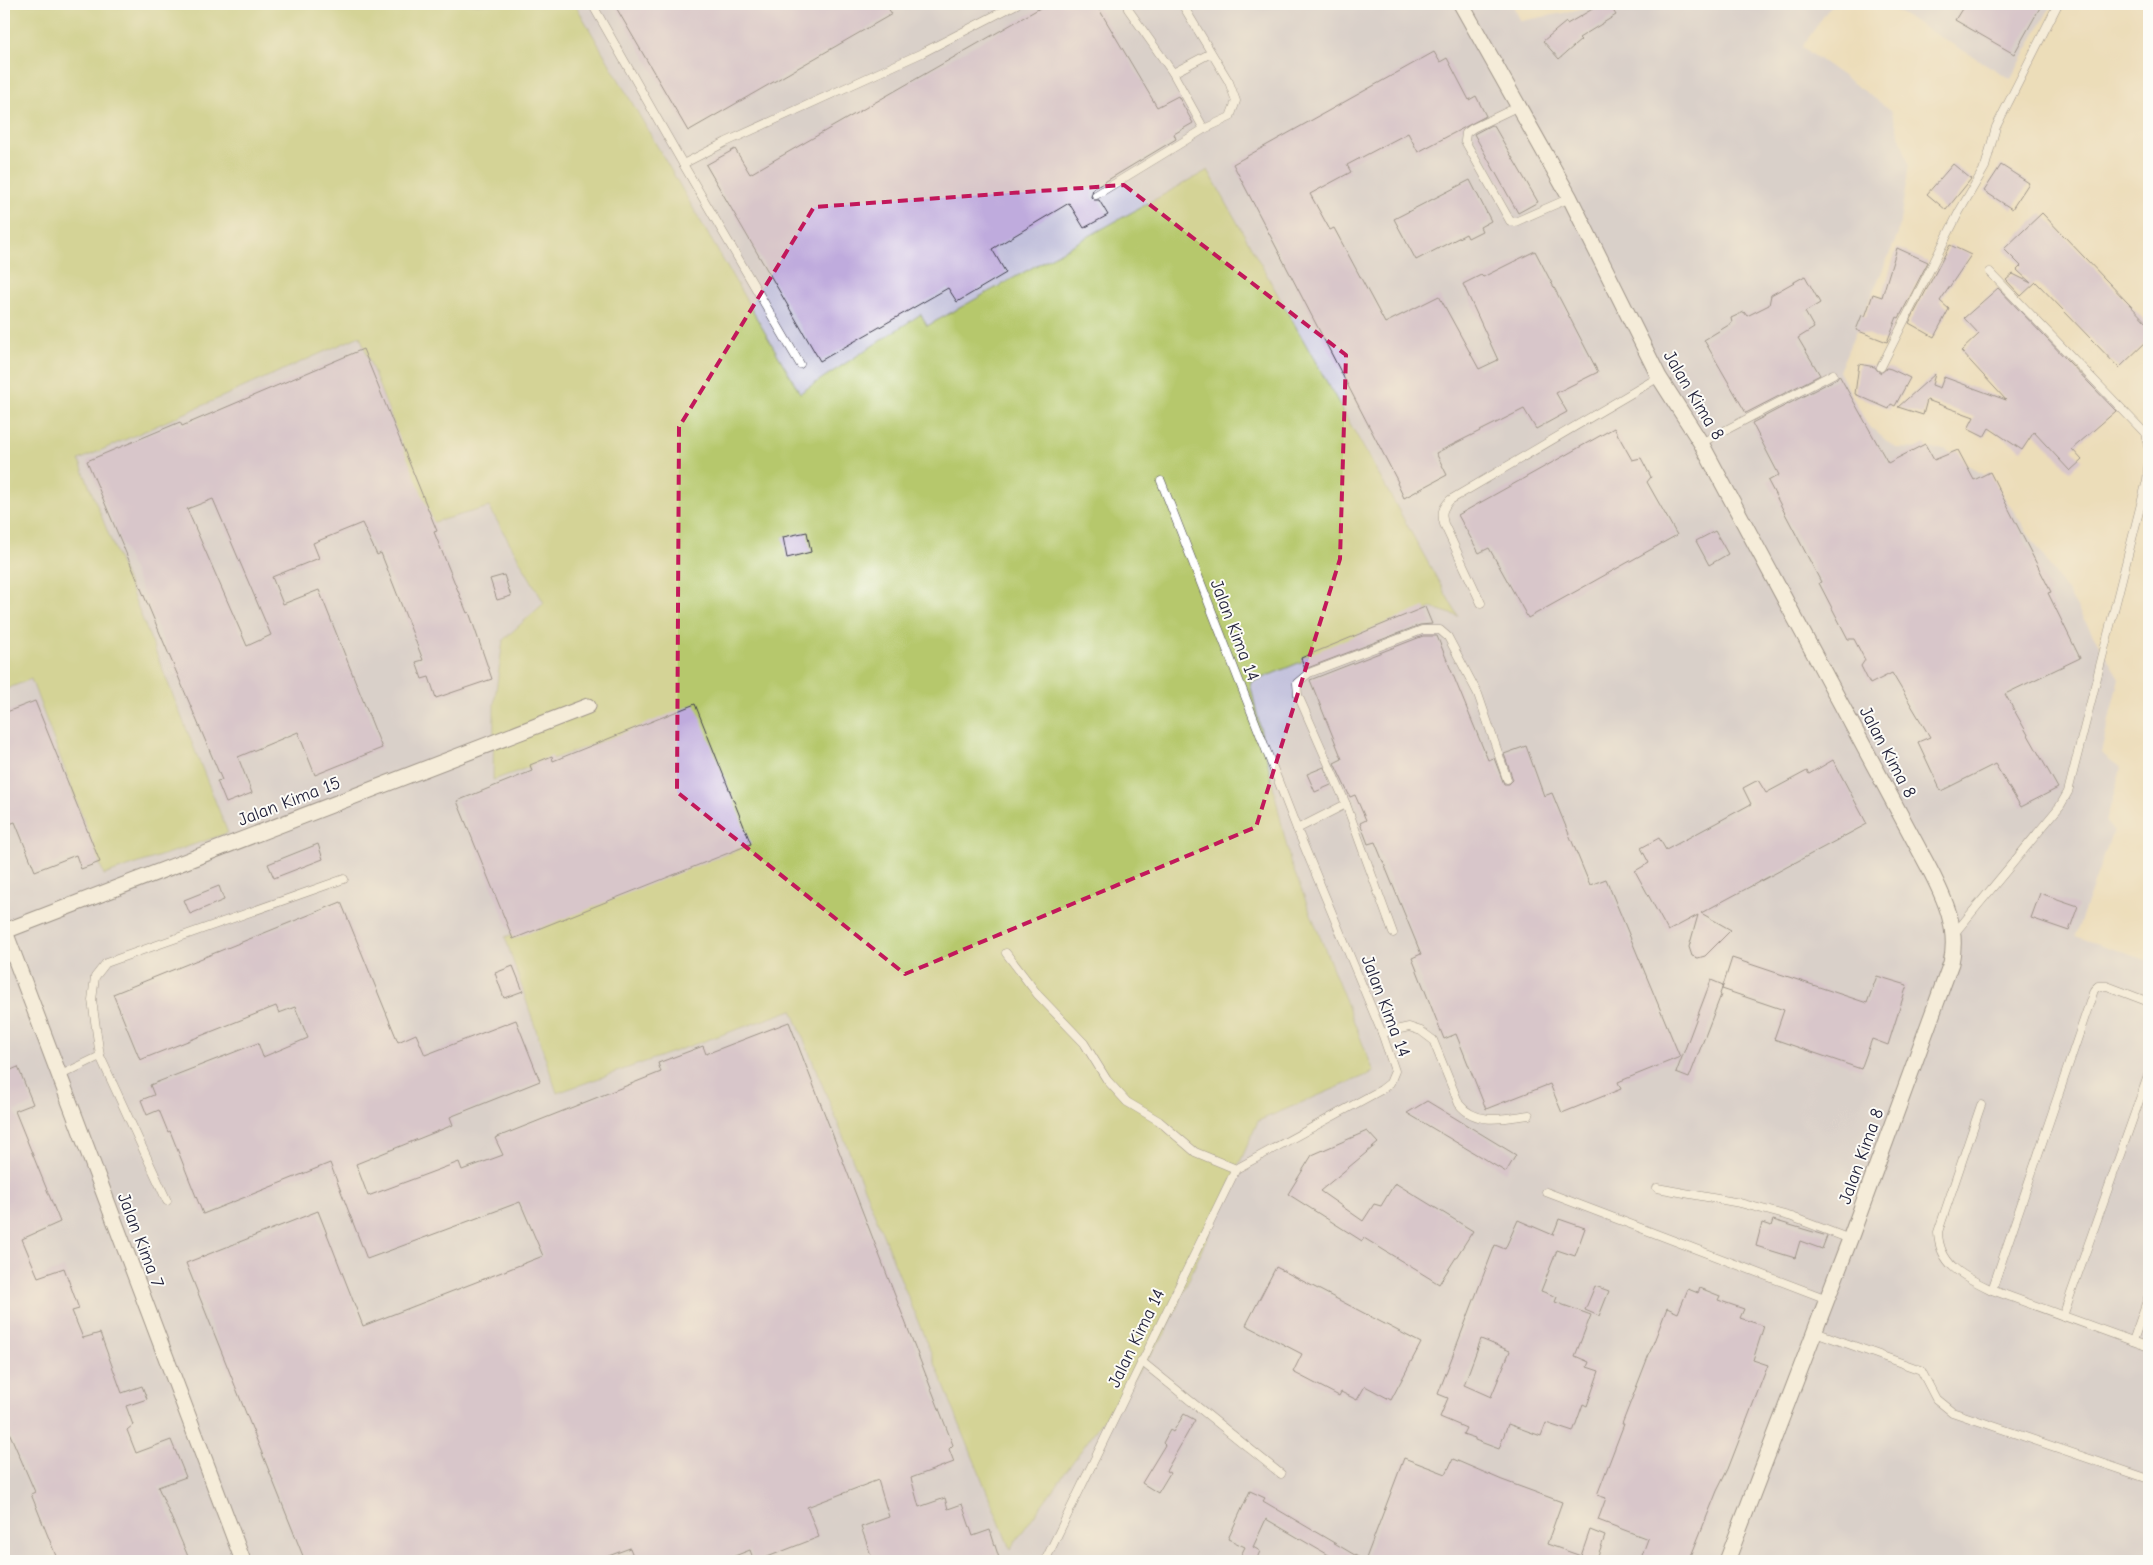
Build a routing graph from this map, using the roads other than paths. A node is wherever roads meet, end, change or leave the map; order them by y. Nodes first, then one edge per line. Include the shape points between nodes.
1 (592, 4) edge
2 (1017, 4) edge
3 (1127, 4) edge
4 (1182, 4) edge
5 (1461, 4) edge
6 (2058, 4) edge
7 (1211, 52) junction
8 (1173, 73) junction
9 (1520, 106) junction
10 (1204, 129) junction
11 (683, 164) junction
12 (1096, 195) dead end
13 (1570, 198) junction
14 (1990, 272) dead end
15 (800, 364) dead end
16 (1881, 367) dead end
17 (1833, 374) dead end
18 (1659, 377) junction
19 (1701, 443) junction
20 (2149, 450) edge
21 (2149, 458) edge
22 (1161, 481) dead end
23 (1481, 603) dead end
24 (588, 706) dead end
25 (1507, 779) dead end
26 (1346, 804) junction
27 (1297, 829) junction
28 (344, 879) dead end
29 (4, 930) edge
30 (1393, 933) dead end
31 (1954, 934) junction
32 (1006, 953) dead end
33 (2149, 1002) edge
34 (1382, 1033) junction
35 (100, 1056) junction
36 (2149, 1073) edge
37 (59, 1076) junction
38 (1981, 1105) dead end
39 (1529, 1115) dead end
40 (1236, 1169) junction
41 (1657, 1188) dead end
42 (1546, 1192) dead end
43 (166, 1201) dead end
44 (1850, 1239) junction
45 (1992, 1290) junction
46 (2149, 1295) edge
47 (1827, 1300) junction
48 (2063, 1316) junction
49 (1815, 1332) junction
50 (2132, 1341) junction
51 (2149, 1347) edge
52 (1141, 1361) junction
53 (1281, 1474) dead end
54 (2149, 1479) edge
55 (244, 1561) edge
56 (1045, 1561) edge
57 (1727, 1561) edge

1 - 11 lane
2 - 11 lane via 922,53
3 - 8 lane
4 - 7 lane
5 - 9 street, Jalan Kima 8
6 - 16 lane via 1996,127 1985,167
7 - 8 lane
7 - 10 lane via 1236,100 1230,117
8 - 10 lane
9 - 13 street, Jalan Kima 8
9 - 13 lane via 1466,133 1465,141 1474,158 1510,221 1515,222
10 - 12 lane
11 - 15 lane
13 - 18 street, Jalan Kima 8
14 - 20 lane via 2145,433
17 - 19 lane
18 - 19 street, Jalan Kima 8
18 - 23 lane via 1450,500 1443,508 1444,524
19 - 31 street, Jalan Kima 8 via 1942,893
21 - 31 lane via 2147,480 2068,792 2060,806
22 - 27 lane, Jalan Kima 14
24 - 29 street, Jalan Kima 15
25 - 26 lane via 1478,694 1448,637 1440,630 1422,630 1309,673 1297,683 1298,695
26 - 27 lane
26 - 30 lane
27 - 34 lane, Jalan Kima 14
28 - 35 lane via 106,963 95,977 92,1000
29 - 37 street, Jalan Kima 7
31 - 44 street, Jalan Kima 8 via 1951,963
32 - 40 lane via 1038,995 1084,1044 1106,1080 1127,1102 1159,1121 1195,1152
33 - 45 lane via 2107,986 2098,986 2094,990
34 - 39 lane via 1409,1028 1421,1031 1433,1040 1465,1112 1489,1120
34 - 40 lane, Jalan Kima 14 via 1395,1071 1390,1083
35 - 37 lane
35 - 43 lane
36 - 48 lane
37 - 55 street, Jalan Kima 7
38 - 45 lane via 1938,1232 1938,1243 1959,1274
40 - 52 lane, Jalan Kima 14
41 - 44 lane via 1740,1203 1792,1217
42 - 47 lane
44 - 47 street, Jalan Kima 8
45 - 48 lane
46 - 50 lane
47 - 49 street, Jalan Kima 8
48 - 50 lane
49 - 54 lane via 1921,1370 1936,1398 1952,1412
49 - 57 street, Jalan Kima 8
50 - 51 lane
52 - 53 lane
52 - 56 lane, Jalan Kima 14

